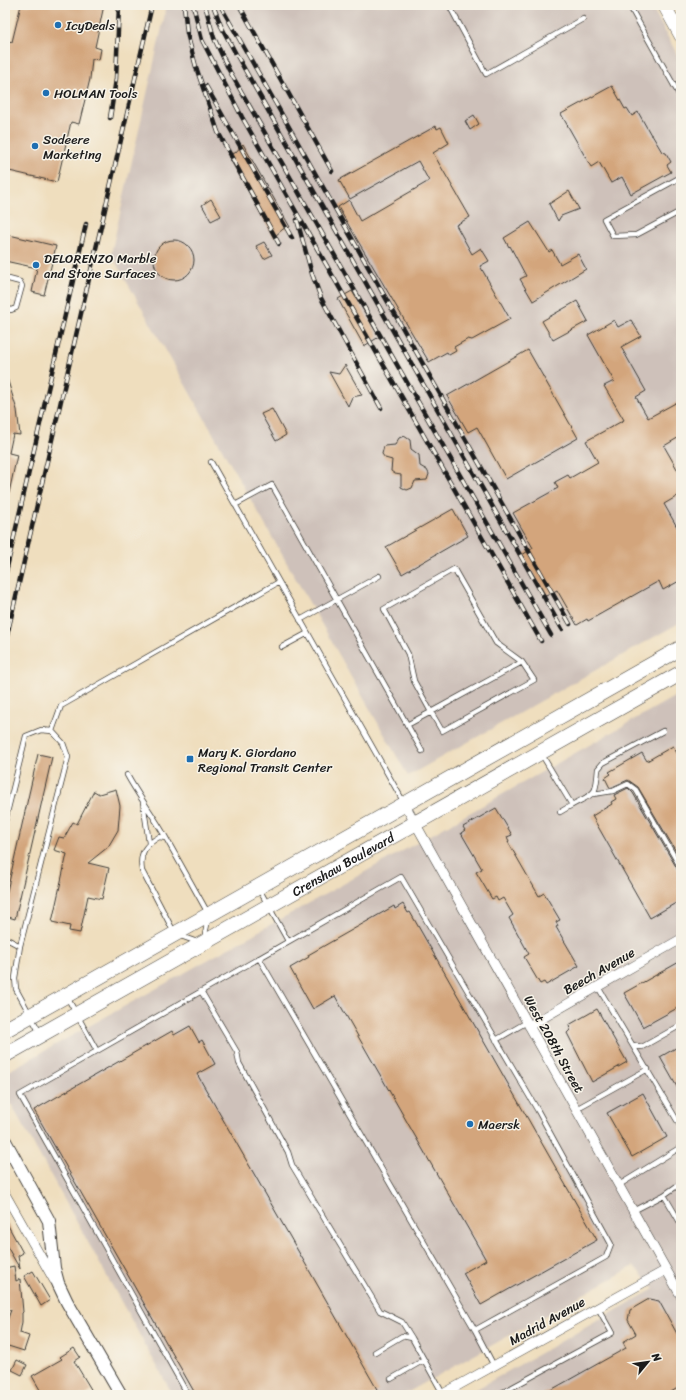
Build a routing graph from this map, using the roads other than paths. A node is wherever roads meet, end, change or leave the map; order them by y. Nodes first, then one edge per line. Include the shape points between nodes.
1 (449, 5) edge
2 (629, 5) edge
3 (664, 5) edge
4 (583, 19) dead end
5 (681, 36) edge
6 (681, 98) edge
7 (681, 177) edge
8 (681, 211) edge
9 (5, 278) edge
10 (5, 309) edge
11 (211, 462) dead end
12 (235, 505) junction
13 (379, 576) dead end
14 (279, 582) junction
15 (337, 599) junction
16 (300, 620) junction
17 (308, 632) junction
18 (282, 647) dead end
19 (681, 648) edge
20 (522, 662) junction
21 (681, 673) edge
22 (431, 712) junction
23 (407, 725) junction
24 (663, 730) dead end
25 (52, 731) junction
26 (422, 751) dead end
27 (541, 753) junction
28 (127, 774) dead end
29 (593, 794) junction
30 (143, 802) junction
31 (405, 805) junction
32 (572, 805) junction
33 (560, 812) dead end
34 (5, 821) edge
35 (416, 824) junction
36 (166, 838) junction
37 (149, 842) junction
38 (681, 868) edge
39 (258, 888) junction
40 (269, 907) junction
41 (209, 915) junction
42 (175, 934) junction
43 (5, 938) edge
44 (681, 939) edge
45 (288, 942) junction
46 (203, 944) junction
47 (20, 946) junction
48 (259, 958) junction
49 (598, 987) junction
50 (201, 991) junction
51 (66, 995) junction
52 (31, 1015) junction
53 (77, 1015) junction
54 (528, 1024) junction
55 (681, 1025) edge
56 (5, 1030) edge
57 (41, 1035) junction
58 (496, 1040) junction
59 (633, 1045) junction
60 (97, 1051) junction
61 (5, 1055) edge
62 (648, 1070) junction
63 (576, 1109) junction
64 (680, 1121) edge
65 (681, 1127) edge
66 (5, 1141) edge
67 (681, 1147) edge
68 (681, 1182) edge
69 (619, 1185) junction
70 (5, 1194) edge
71 (664, 1195) junction
72 (633, 1211) junction
73 (681, 1224) edge
74 (666, 1270) junction
75 (681, 1296) edge
76 (67, 1302) junction
77 (598, 1308) junction
78 (475, 1330) junction
79 (412, 1338) junction
80 (375, 1352) dead end
81 (424, 1360) junction
82 (494, 1366) junction
83 (391, 1380) dead end
84 (442, 1394) edge
85 (121, 1395) edge
86 (188, 1395) edge
87 (498, 1395) edge

1 - 4 lane via 486,74
2 - 6 lane
3 - 5 main road
7 - 8 lane via 604,219 614,236 636,235
9 - 10 lane via 20,282 22,286 16,308
11 - 12 lane
12 - 14 lane
12 - 15 lane via 272,485
13 - 15 lane
14 - 16 lane
14 - 25 lane via 61,706
15 - 16 lane
15 - 23 lane
16 - 17 lane
17 - 18 lane
17 - 31 lane
19 - 31 main road, Crenshaw Boulevard
20 - 22 lane
20 - 22 lane via 534,680 442,731
20 - 22 lane via 496,643 454,569 384,609 408,654 414,681
21 - 27 main road, Crenshaw Boulevard
22 - 23 lane
23 - 26 lane
24 - 29 lane via 602,763 598,769 597,787
25 - 34 lane via 41,730 26,736
25 - 47 lane via 62,743 68,757
27 - 32 lane
27 - 35 main road, Crenshaw Boulevard
28 - 30 lane
29 - 32 lane
29 - 38 lane via 613,791 628,784 636,790
30 - 36 lane via 150,808
30 - 37 lane
31 - 35 street, West 208th Street
31 - 39 main road, Crenshaw Boulevard
32 - 33 lane
35 - 40 main road, Crenshaw Boulevard
35 - 54 street, West 208th Street
36 - 37 lane via 159,837
36 - 41 lane
37 - 42 lane via 142,852 142,871
39 - 40 lane
39 - 41 main road, Crenshaw Boulevard
40 - 45 lane
40 - 46 main road, Crenshaw Boulevard
41 - 42 main road, Crenshaw Boulevard
41 - 46 lane
42 - 46 lane
42 - 51 main road, Crenshaw Boulevard
43 - 47 lane
44 - 49 street, Beech Avenue
45 - 48 lane
45 - 58 lane via 401,877
46 - 53 main road, Crenshaw Boulevard
47 - 52 lane via 15,978 16,989
48 - 50 lane
48 - 78 lane
49 - 54 street, Beech Avenue
49 - 59 lane
50 - 60 lane
50 - 79 lane via 238,1052 239,1064 288,1152 292,1165 376,1304 380,1310 402,1322
51 - 52 main road, Crenshaw Boulevard
51 - 53 lane
52 - 56 main road, Crenshaw Boulevard
52 - 57 lane
53 - 57 main road, Crenshaw Boulevard
53 - 60 lane
54 - 58 lane
54 - 63 street, West 208th Street
55 - 59 lane via 642,1047
57 - 61 main road, Crenshaw Boulevard
58 - 78 lane via 611,1244 606,1257
59 - 62 lane
60 - 86 lane via 20,1095
62 - 63 lane
62 - 64 lane
63 - 69 street, West 208th Street
64 - 65 lane
66 - 76 street via 49,1221 54,1268
67 - 69 lane
68 - 71 lane
69 - 72 street, West 208th Street
70 - 76 street
71 - 72 lane
71 - 73 lane
72 - 74 street, West 208th Street
74 - 75 street, West 208th Street
74 - 77 street, Madrid Avenue
76 - 85 street
77 - 82 street, Madrid Avenue
77 - 87 lane via 612,1333
78 - 82 lane
79 - 80 lane via 402,1336
79 - 81 lane
81 - 83 lane
81 - 84 lane
82 - 84 street, Madrid Avenue

